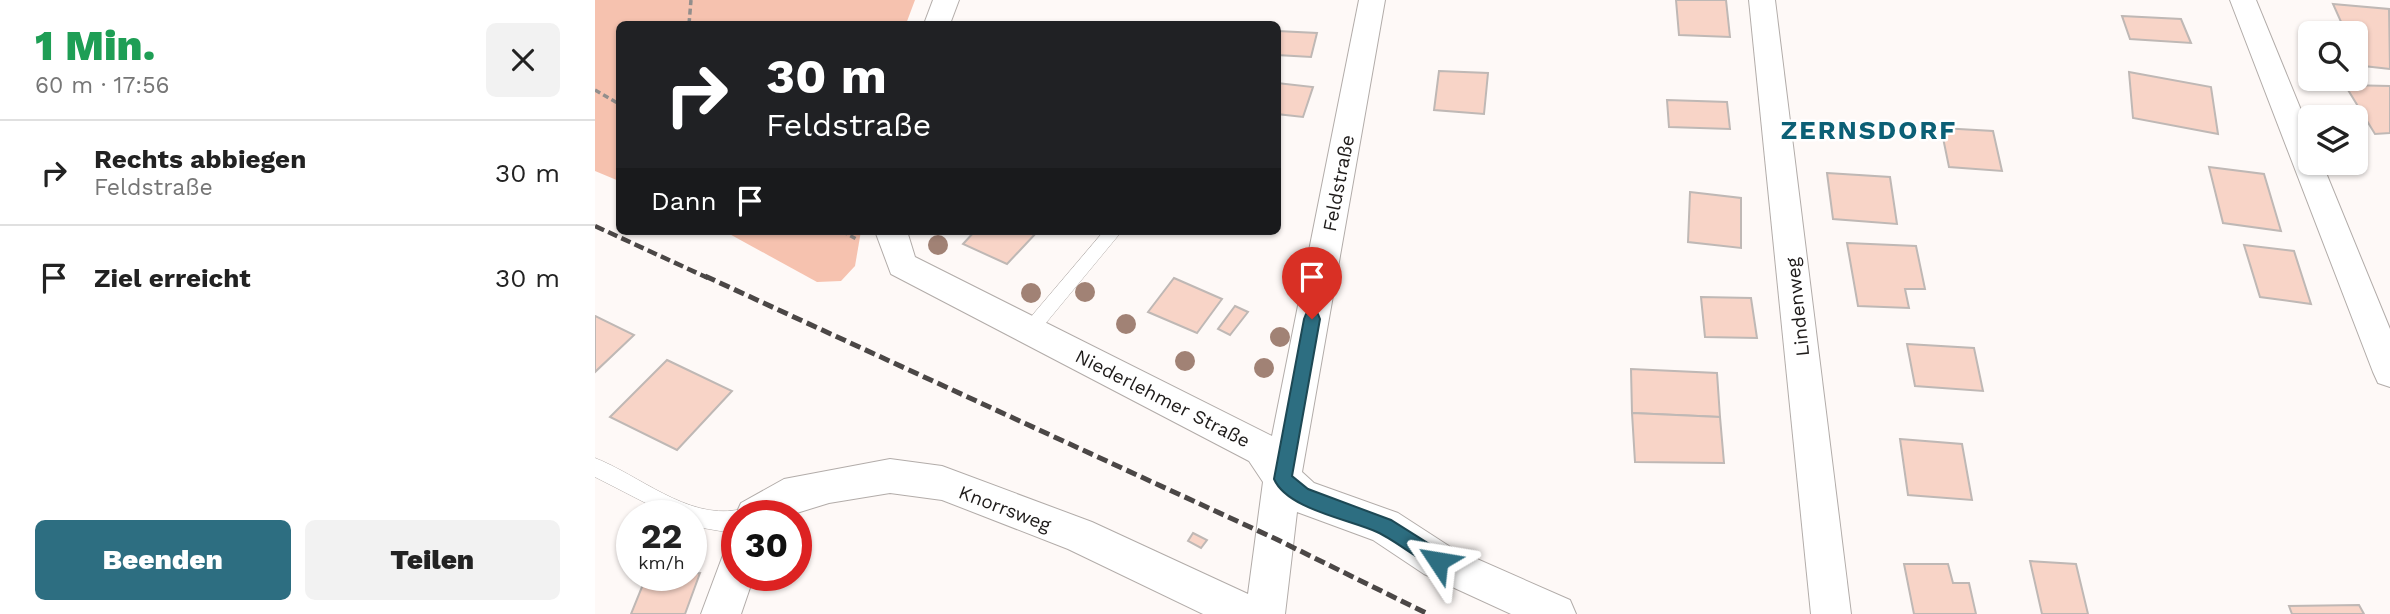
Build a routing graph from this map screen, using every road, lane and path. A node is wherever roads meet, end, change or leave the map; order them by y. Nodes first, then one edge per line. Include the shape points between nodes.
1 (691, 0) edge
2 (946, 0) edge
3 (1371, 0) edge
4 (1762, 0) edge
5 (2243, 0) edge
6 (689, 21) edge
7 (938, 21) edge
8 (595, 90) edge
9 (616, 102) edge
10 (892, 235) edge
11 (1111, 235) edge
12 (1030, 330) junction
13 (2390, 372) edge
14 (595, 467) edge
15 (1282, 479) junction
16 (660, 500) edge
17 (779, 500) edge
18 (729, 591) edge
19 (721, 614) edge
20 (1247, 614) edge
21 (1265, 614) edge
22 (1556, 614) edge
23 (1831, 614) edge

1 - 6 path
2 - 7 street
3 - 15 street, Feldstraße
4 - 23 street, Lindenweg
5 - 13 street
8 - 9 path
10 - 12 street, Niederlehmer Straße via 902,265
11 - 12 lane
12 - 15 street, Niederlehmer Straße via 1262,449
14 - 16 lane
15 - 21 street, Feldstraße
15 - 22 street, Niederlehmer Straße via 1302,496 1385,526 1438,561
17 - 20 street, Knorrsweg via 890,476 942,484 1079,535
18 - 19 street

